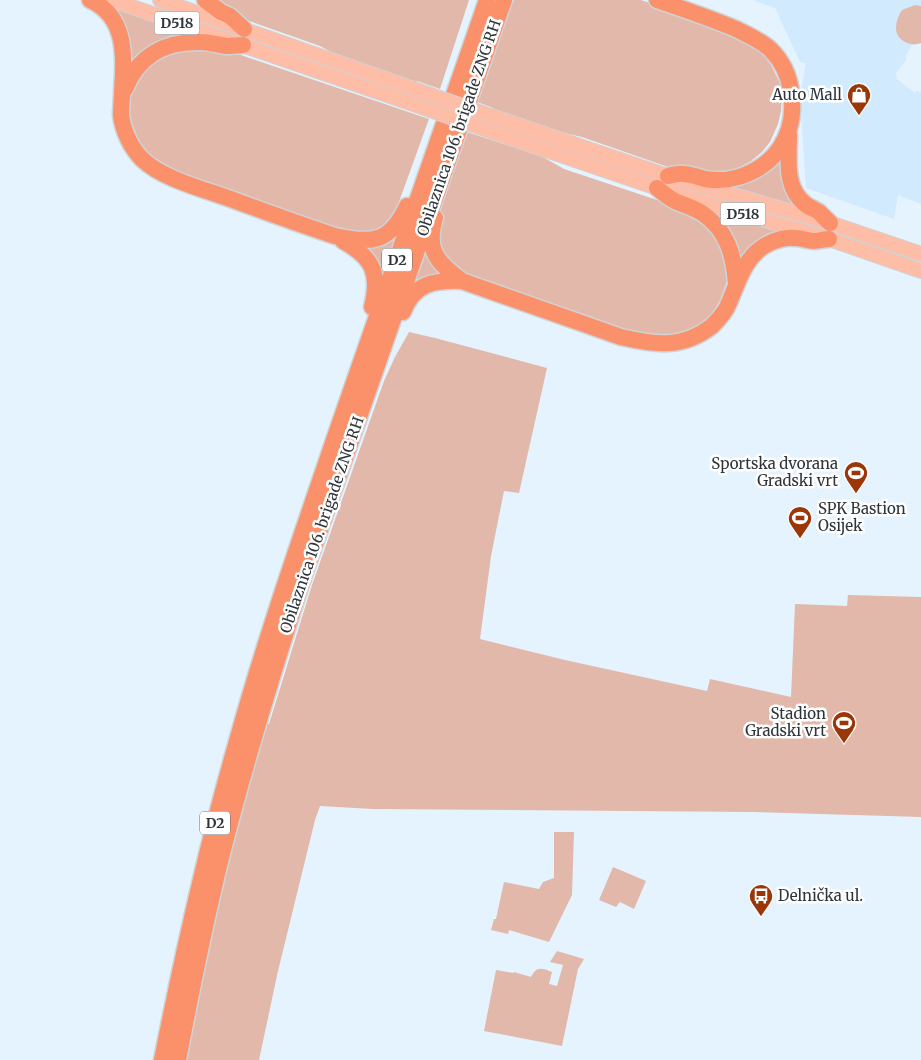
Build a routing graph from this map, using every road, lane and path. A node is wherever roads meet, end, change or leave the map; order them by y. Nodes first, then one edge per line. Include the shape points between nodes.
1 (90, 0) edge
2 (112, 0) edge
3 (160, 0) edge
4 (205, 0) edge
5 (480, 0) edge
6 (487, 0) edge
7 (504, 0) edge
8 (511, 0) edge
9 (657, 0) edge
10 (486, 27) junction
11 (243, 37) junction
12 (122, 96) junction
13 (489, 123) junction
14 (789, 130) junction
15 (668, 176) junction
16 (433, 181) junction
17 (657, 188) junction
18 (830, 231) junction
19 (335, 236) junction
20 (921, 254) edge
21 (921, 271) edge
22 (462, 281) junction
23 (736, 286) junction
24 (376, 344) junction
25 (162, 1060) edge
26 (178, 1060) edge

1 - 12 highway via 112,18 121,38 124,52
2 - 11 main road, D518
3 - 11 main road, D518
4 - 11 highway via 230,16
5 - 10 highway
6 - 10 highway, Obilaznica 106. brigade ZNG RH / D2
7 - 10 highway, Obilaznica 106. brigade ZNG RH / D2
8 - 10 highway
9 - 14 highway via 718,22 771,50 780,60 790,85 793,102
10 - 16 highway, Obilaznica 106. brigade ZNG RH / D2
11 - 12 highway via 228,46 181,42 155,51 137,67
11 - 13 main road, D518, bridge
12 - 19 highway via 124,129 143,160 154,168 192,186
13 - 15 main road, D518 via 569,141
13 - 17 main road, D518
14 - 15 highway via 779,152 747,174 724,180 684,174
14 - 18 highway via 790,182 805,204 818,211
15 - 18 main road, D518
16 - 19 highway via 417,186 401,218 385,235 366,241
16 - 22 highway via 436,216 432,246 441,264
16 - 24 highway, Obilaznica 106. brigade ZNG RH / D2
17 - 18 main road, D518
17 - 23 highway via 675,201 702,213 723,234 735,267
18 - 20 main road, D518
18 - 21 main road, D518
18 - 23 highway via 814,241 795,238 766,244 754,253
19 - 24 highway via 363,254 374,271 376,293 368,328
22 - 23 highway via 621,337 670,343 688,340 717,322
22 - 24 highway via 435,282 416,291 397,325
24 - 25 highway, Obilaznica 106. brigade ZNG RH / D2 via 283,590 253,684 189,928
24 - 26 highway, Obilaznica 106. brigade ZNG RH / D2 via 258,722 219,869

